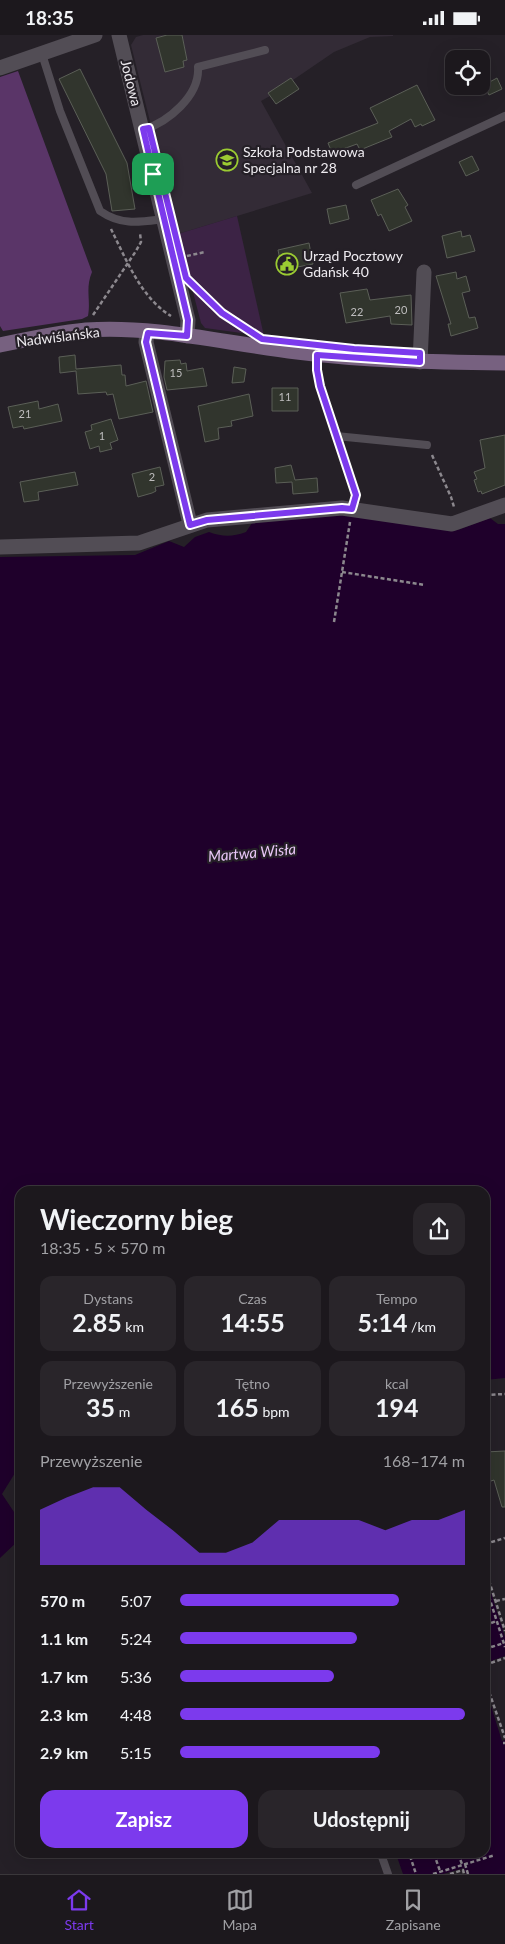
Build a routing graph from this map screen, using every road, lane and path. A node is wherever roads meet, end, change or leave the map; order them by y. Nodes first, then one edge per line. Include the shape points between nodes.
1 (94, 35) edge
2 (119, 35) edge
3 (265, 49) dead end
4 (42, 53) junction
5 (0, 68) edge
6 (505, 116) edge
7 (143, 129) junction
8 (356, 185) dead end
9 (105, 214) junction
10 (164, 219) junction
11 (141, 242) dead end
12 (205, 251) dead end
13 (181, 258) dead end
14 (128, 262) junction
15 (424, 272) dead end
16 (193, 283) dead end
17 (176, 319) dead end
18 (87, 322) dead end
19 (248, 330) dead end
20 (148, 333) junction
21 (187, 336) junction
22 (0, 345) edge
23 (317, 355) junction
24 (420, 362) junction
25 (505, 363) edge
26 (336, 436) junction
27 (427, 445) joint
28 (505, 505) edge
29 (352, 509) junction
30 (457, 523) junction
31 (190, 525) junction
32 (0, 547) edge
33 (342, 572) junction
34 (425, 585) dead end
35 (334, 622) dead end
36 (505, 1394) edge
37 (490, 1395) edge
38 (505, 1538) edge
39 (490, 1543) edge
40 (490, 1583) edge
41 (490, 1599) edge
42 (505, 1599) edge
43 (496, 1601) junction
44 (497, 1621) junction
45 (490, 1623) edge
46 (505, 1631) edge
47 (504, 1645) edge
48 (490, 1648) edge
49 (505, 1659) edge
50 (490, 1664) edge
51 (490, 1694) edge
52 (505, 1737) edge
53 (495, 1855) dead end
54 (490, 1856) edge
55 (382, 1858) edge
56 (411, 1858) edge
57 (435, 1858) edge
58 (460, 1858) edge
59 (484, 1858) edge
60 (464, 1864) junction
61 (440, 1872) junction
62 (388, 1874) edge
63 (416, 1874) edge
64 (433, 1874) edge
65 (450, 1874) edge
66 (464, 1874) edge
67 (468, 1874) edge

1 - 4 street
2 - 7 street, Jodowa
3 - 7 lane via 198,67 194,85 185,101 168,119
4 - 5 street
4 - 9 lane via 60,111 100,211
6 - 8 lane
7 - 10 street, Jodowa
9 - 10 lane via 128,223
9 - 14 path
10 - 21 street, Jodowa via 188,320
11 - 14 path
12 - 13 path
14 - 17 path via 160,309
14 - 18 path
15 - 24 street
16 - 19 path via 222,313
20 - 21 street, Nadwiślańska
20 - 22 street, Nadwiślańska via 87,330
20 - 31 street via 146,342
21 - 23 street, Nadwiślańska
23 - 24 street, Nadwiślańska
23 - 26 lane via 320,386
24 - 25 street, Nadwiślańska
26 - 27 lane
26 - 29 path via 356,495
27 - 30 path via 451,497
28 - 30 street
29 - 30 street
29 - 31 street via 207,520
29 - 33 path
31 - 32 street via 139,543
33 - 34 path
33 - 35 path
36 - 37 path
38 - 39 path
40 - 43 path
41 - 44 path
42 - 43 path
43 - 46 path
44 - 45 path
44 - 47 path
47 - 48 path
49 - 50 path
51 - 52 path
53 - 54 path
55 - 62 lane
56 - 63 path
57 - 61 path
58 - 60 path
59 - 60 path
60 - 61 path
60 - 67 path
61 - 64 path
65 - 66 path via 463,1870

